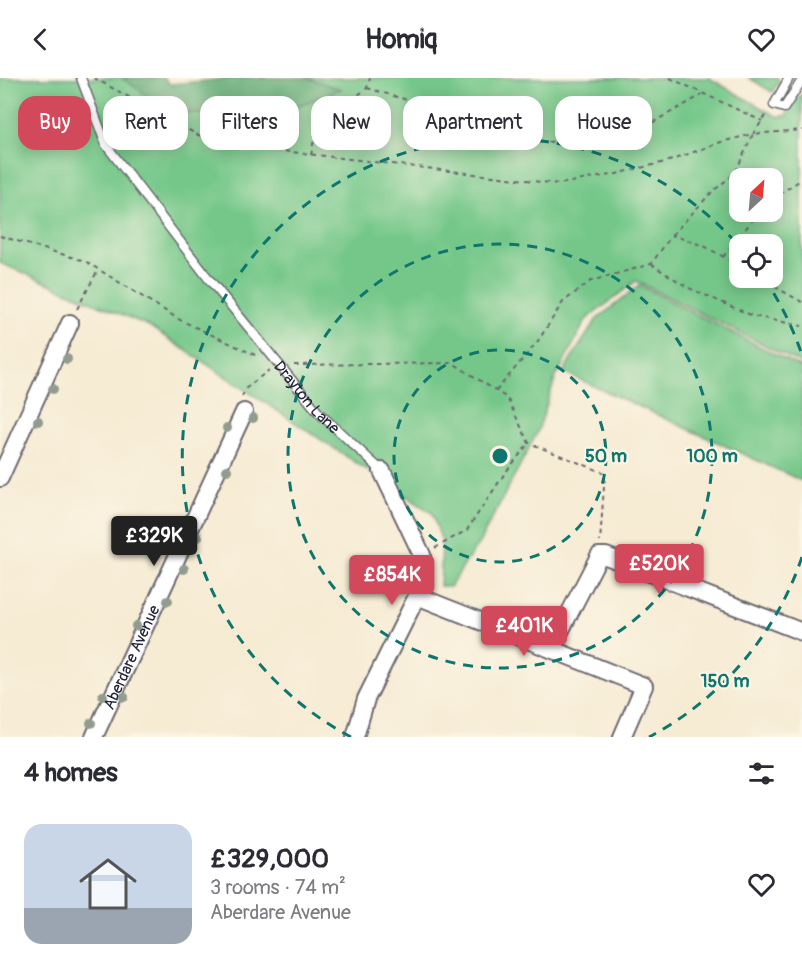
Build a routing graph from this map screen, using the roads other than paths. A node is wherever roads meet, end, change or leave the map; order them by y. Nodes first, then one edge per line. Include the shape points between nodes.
1 (81, 78) edge
2 (789, 78) edge
3 (802, 80) edge
4 (70, 323) road end
5 (244, 412) dead end
6 (382, 471) joint
7 (0, 478) edge
8 (417, 596) junction
9 (802, 632) edge
10 (551, 649) junction
11 (94, 737) edge
12 (355, 737) edge
13 (622, 737) edge

1 - 6 lane, Drayton Lane via 106,145 278,365 318,412
2 - 3 lane via 774,105 784,108
4 - 7 street
5 - 11 street, Aberdare Avenue
6 - 8 street, Drayton Lane via 422,555
8 - 10 street
8 - 12 street, Drayton Lane via 366,699
9 - 10 street via 599,556
10 - 13 street via 644,686

